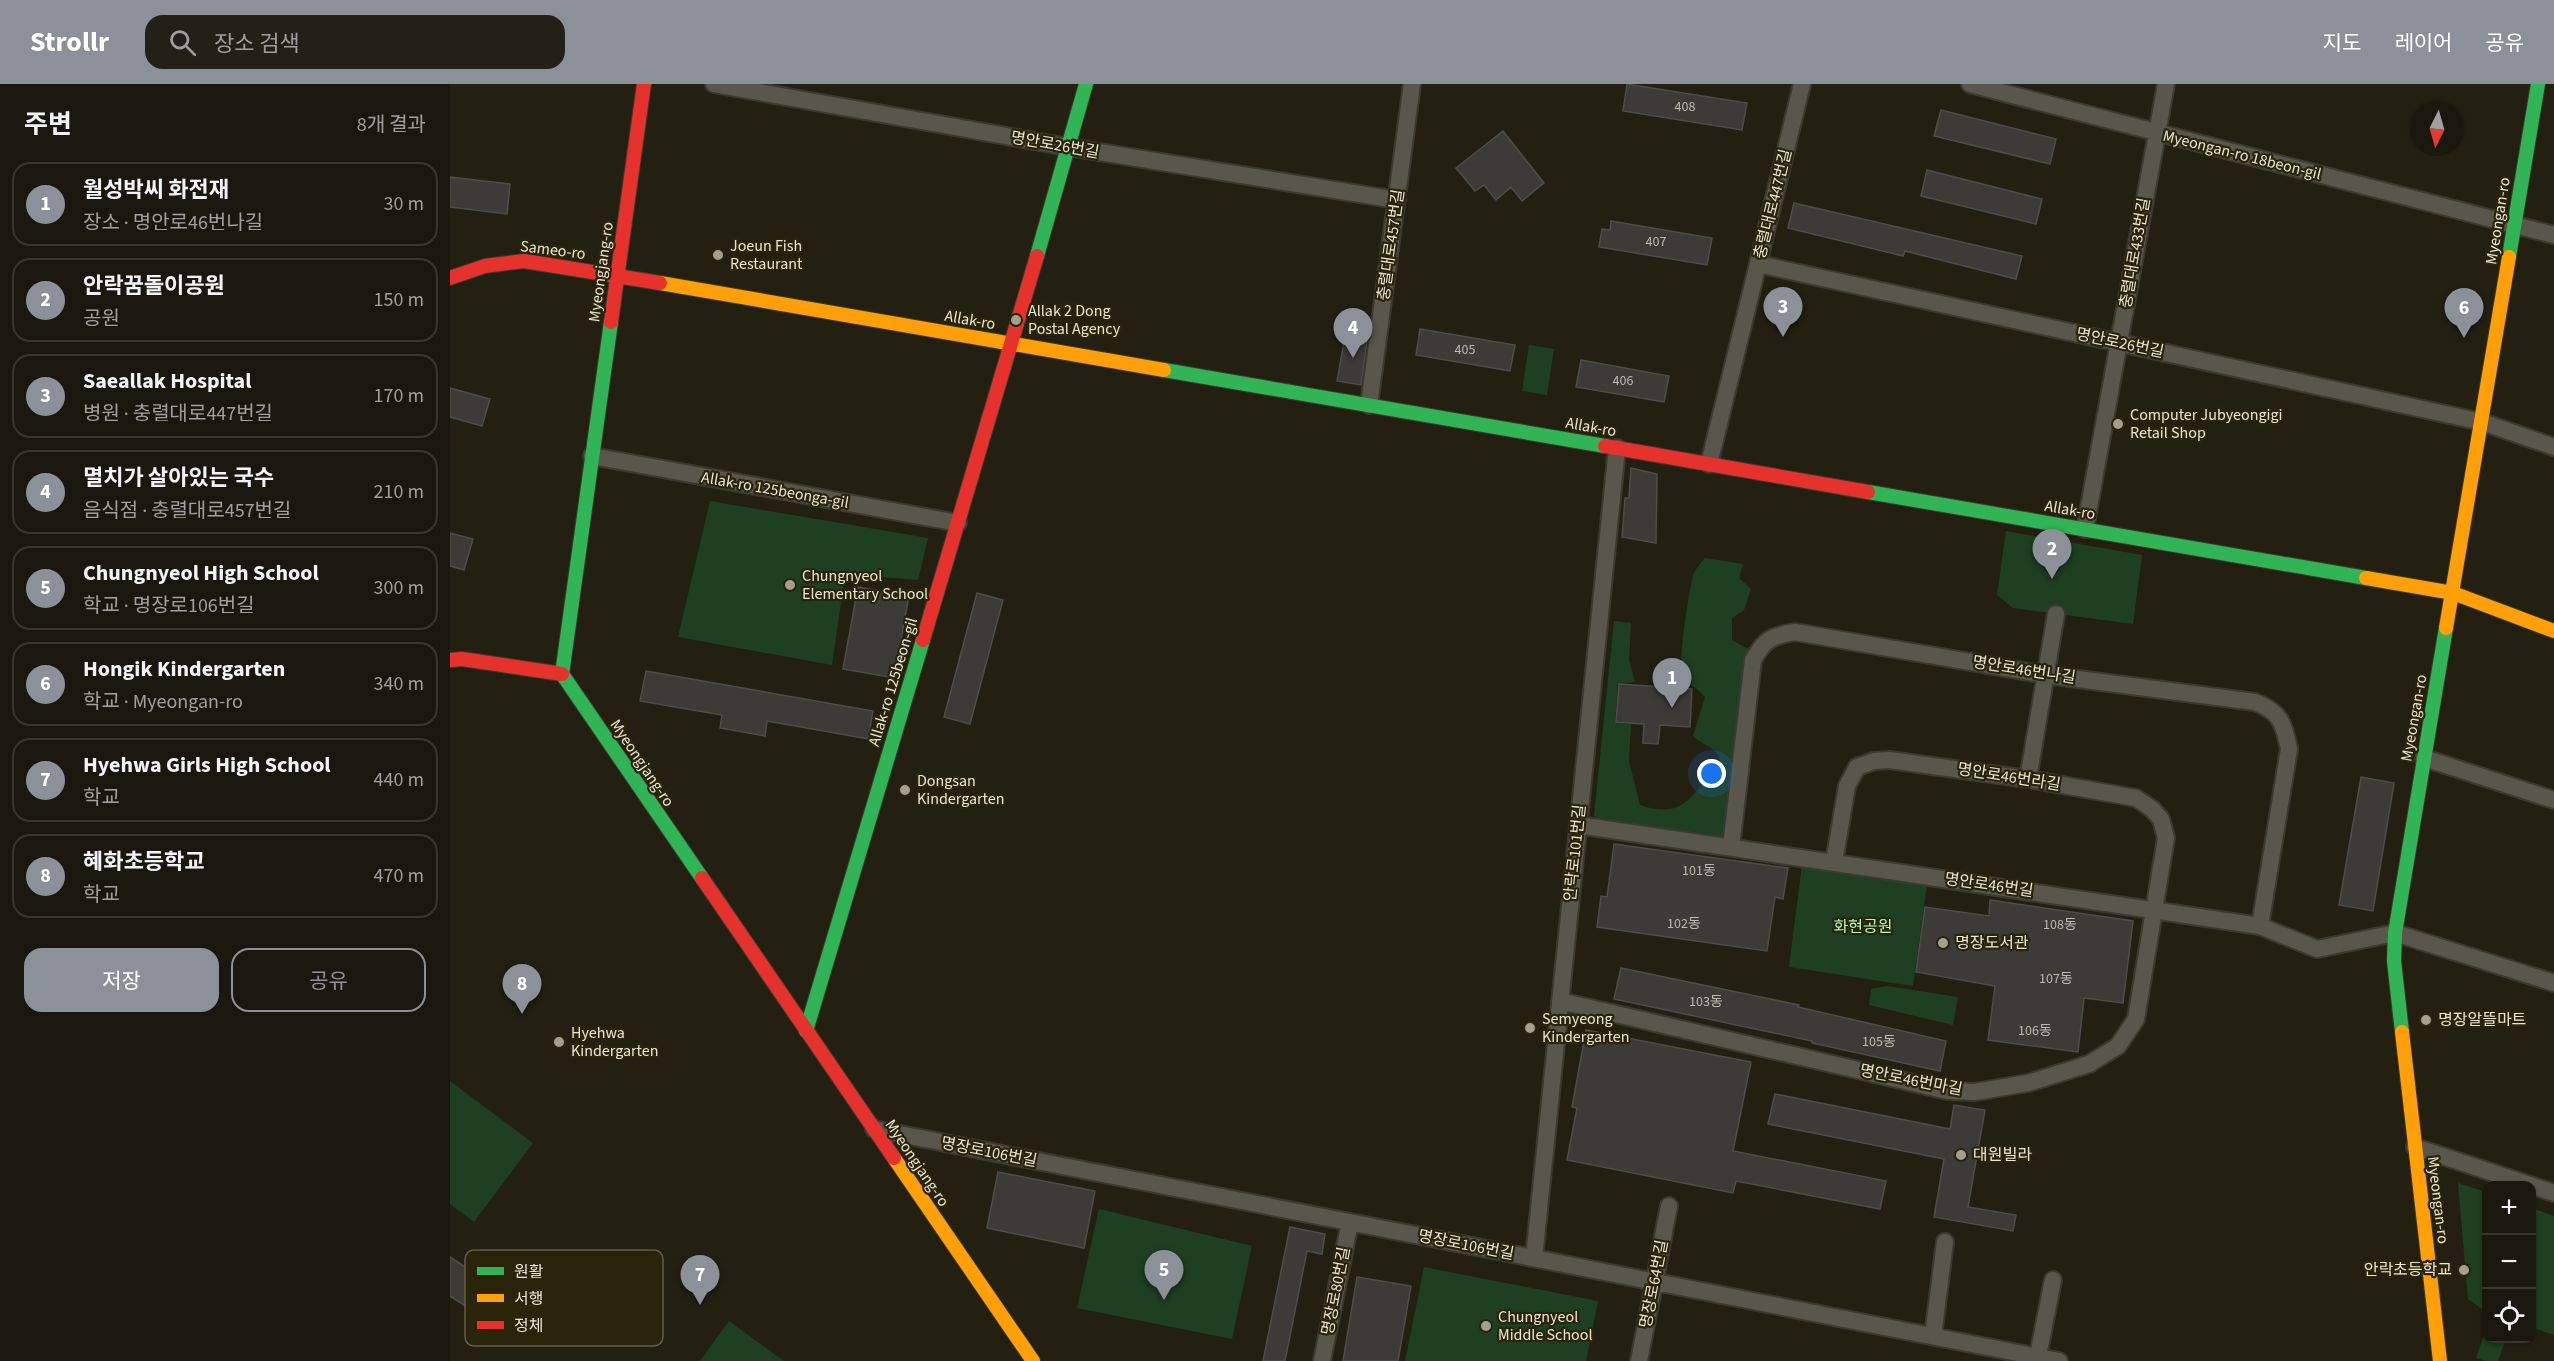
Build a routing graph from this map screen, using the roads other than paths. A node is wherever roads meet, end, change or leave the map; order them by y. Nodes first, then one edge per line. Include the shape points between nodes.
1 (644, 84) edge
2 (714, 84) edge
3 (1086, 84) edge
4 (1412, 84) edge
5 (1802, 84) edge
6 (1970, 84) edge
7 (2166, 84) edge
8 (2538, 84) edge
9 (2157, 133) junction
10 (1068, 147) junction
11 (1397, 200) junction
12 (2514, 225) junction
13 (2554, 235) edge
14 (1758, 264) junction
15 (617, 275) junction
16 (450, 278) edge
17 (2119, 343) junction
18 (1012, 344) junction
19 (1369, 405) junction
20 (2482, 422) junction
21 (2554, 447) edge
22 (1617, 448) junction
23 (592, 456) junction
24 (1709, 464) junction
25 (958, 523) junction
26 (2085, 529) junction
27 (2453, 593) junction
28 (2056, 614) dead end
29 (2554, 631) edge
30 (450, 660) edge
31 (562, 674) junction
32 (2047, 675) junction
33 (2424, 758) junction
34 (2028, 779) junction
35 (2554, 800) edge
36 (1578, 825) junction
37 (1731, 847) junction
38 (1834, 862) junction
39 (2154, 910) junction
40 (2260, 926) junction
41 (2395, 933) junction
42 (2554, 983) edge
43 (1560, 1001) junction
44 (806, 1031) junction
45 (874, 1129) junction
46 (2415, 1147) junction
47 (2554, 1193) edge
48 (1669, 1206) dead end
49 (1350, 1222) junction
50 (1945, 1242) dead end
51 (1534, 1258) junction
52 (2053, 1280) dead end
53 (1654, 1282) junction
54 (1933, 1336) junction
55 (2038, 1359) edge
56 (1033, 1361) edge
57 (1322, 1361) edge
58 (1639, 1361) edge
59 (2059, 1361) edge
60 (2440, 1361) edge

1 - 15 main road, Myeongjang-ro
2 - 10 street, 명안로26번길
3 - 10 main road, Allak-ro 125beon-gil
4 - 11 street, 충렬대로457번길
5 - 14 street, 충렬대로447번길
6 - 9 street, Myeongan-ro 18beon-gil
7 - 9 street, 충렬대로433번길
8 - 12 main road, Myeongan-ro
9 - 12 street, Myeongan-ro 18beon-gil
9 - 17 street, 충렬대로433번길
10 - 11 street, 명안로26번길
10 - 18 main road, Allak-ro 125beon-gil
11 - 19 street, 충렬대로457번길
12 - 13 street, Myeongan-ro 18beon-gil
12 - 20 main road, Myeongan-ro
14 - 17 street, 명안로26번길
14 - 24 street, 충렬대로447번길
15 - 16 main road, Sameo-ro via 524,261 484,266
15 - 18 main road, Allak-ro
15 - 23 main road, Myeongjang-ro
17 - 20 street, 명안로26번길
17 - 26 street, 충렬대로433번길
18 - 19 main road, Allak-ro
18 - 25 main road, Allak-ro 125beon-gil
19 - 22 main road, Allak-ro
20 - 21 street, 명안로26번길
20 - 27 main road, Myeongan-ro
22 - 24 main road, Allak-ro
22 - 36 street, 안락로101번길
23 - 25 street, Allak-ro 125beonga-gil
23 - 31 main road, Myeongjang-ro
24 - 26 main road, Allak-ro
25 - 44 main road, Allak-ro 125beon-gil
26 - 27 main road, Allak-ro
27 - 29 main road, Allak-ro
27 - 33 main road, Myeongan-ro
28 - 32 street
30 - 31 main road
31 - 44 main road, Myeongjang-ro
32 - 34 street
32 - 37 street, 명안로46번나길 via 1795,632 1776,635 1763,644 1753,660
32 - 40 street, 명안로46번나길 via 2255,702 2266,706 2283,722 2289,748
33 - 35 street
33 - 41 main road, Myeongan-ro
34 - 38 street, 명안로46번라길 via 1889,760 1857,766 1847,786
34 - 39 street, 명안로46번라길 via 2136,798 2162,819 2166,838
36 - 37 street, 명안로46번길
36 - 43 street, 안락로101번길
37 - 38 street, 명안로46번길
38 - 39 street, 명안로46번길
39 - 40 street, 명안로46번길
39 - 43 street, 명안로46번마길 via 2136,1019 2118,1046 2089,1064 1995,1089 1948,1091
40 - 41 street, 명안로46번길 via 2317,949
41 - 42 street
41 - 46 main road, Myeongan-ro via 2394,962
43 - 51 street, 안락로101번길
44 - 45 main road, Myeongjang-ro
45 - 49 street, 명장로106번길
45 - 56 main road, Myeongjang-ro
46 - 47 street
46 - 60 main road, Myeongan-ro
48 - 53 street, 명장로64번길
49 - 51 street, 명장로106번길
49 - 57 street, 명장로80번길
50 - 54 street
51 - 53 street, 명장로106번길
52 - 55 street
53 - 54 street, 명장로106번길
53 - 58 street, 명장로64번길
54 - 55 street, 명장로106번길
55 - 59 street, 명장로106번길

